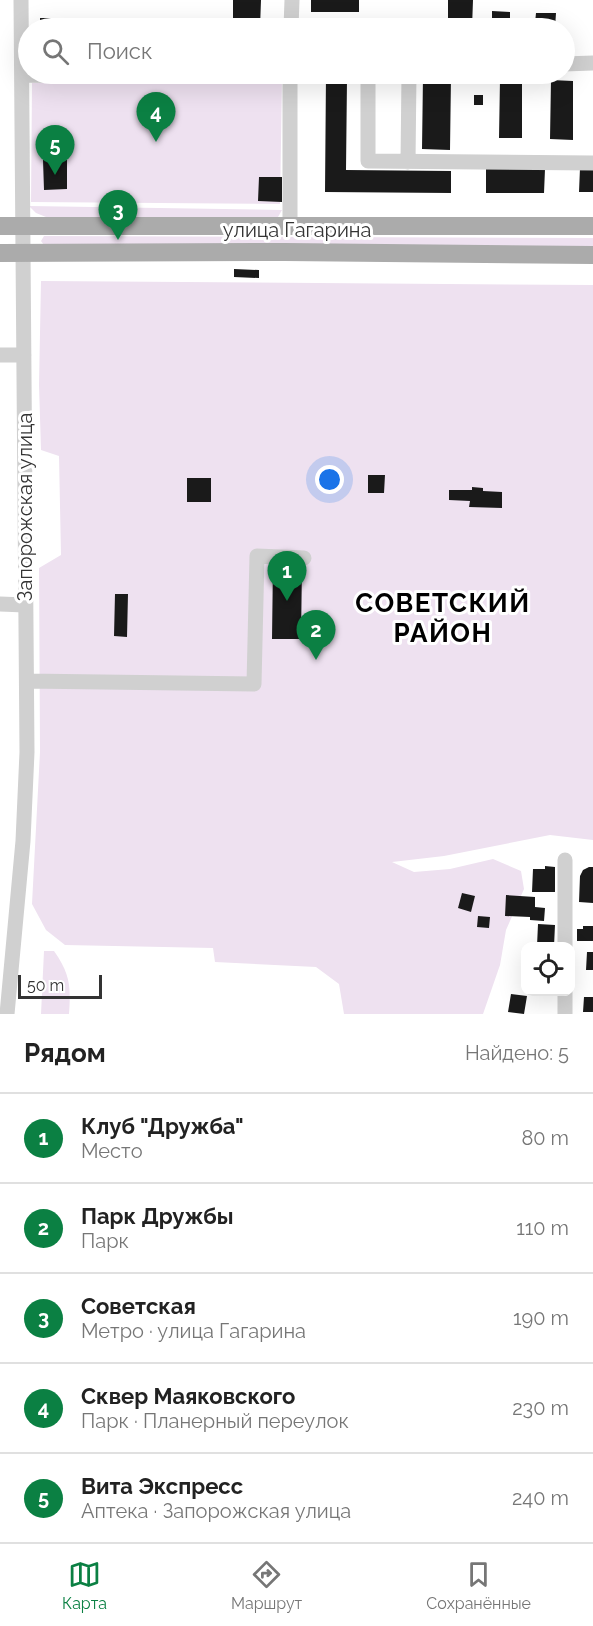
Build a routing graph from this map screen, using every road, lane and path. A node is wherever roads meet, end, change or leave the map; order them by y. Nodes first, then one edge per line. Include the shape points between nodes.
1 (21, 0) edge
2 (292, 0) edge
3 (21, 18) edge
4 (291, 18) edge
5 (593, 63) edge
6 (575, 64) edge
7 (23, 84) edge
8 (290, 84) edge
9 (368, 84) edge
10 (409, 84) edge
11 (408, 162) junction
12 (593, 163) edge
13 (0, 226) edge
14 (23, 226) junction
15 (290, 226) junction
16 (593, 226) edge
17 (0, 253) edge
18 (23, 253) junction
19 (593, 255) edge
20 (0, 355) edge
21 (24, 355) junction
22 (304, 558) dead end
23 (0, 604) edge
24 (25, 604) junction
25 (27, 681) junction
26 (565, 860) dead end
27 (565, 942) edge
28 (6, 958) edge
29 (565, 996) edge
30 (8, 1014) edge
31 (565, 1014) edge

1 - 3 street, Запорожская улица
2 - 4 street
5 - 6 street
7 - 14 street, Запорожская улица
8 - 15 street
9 - 11 street via 368,161
10 - 11 street
11 - 12 street
13 - 14 main road, улица Гагарина
14 - 15 main road, улица Гагарина
14 - 18 street, Запорожская улица
15 - 16 main road, улица Гагарина
17 - 18 main road, улица Гагарина
18 - 19 main road, улица Гагарина
18 - 21 street, Запорожская улица
20 - 21 street
21 - 24 street, Запорожская улица
22 - 25 street via 257,556 254,684
23 - 24 street
24 - 25 street, Запорожская улица
25 - 28 street, Запорожская улица via 24,819
26 - 27 street
28 - 30 street, Запорожская улица
29 - 31 street

